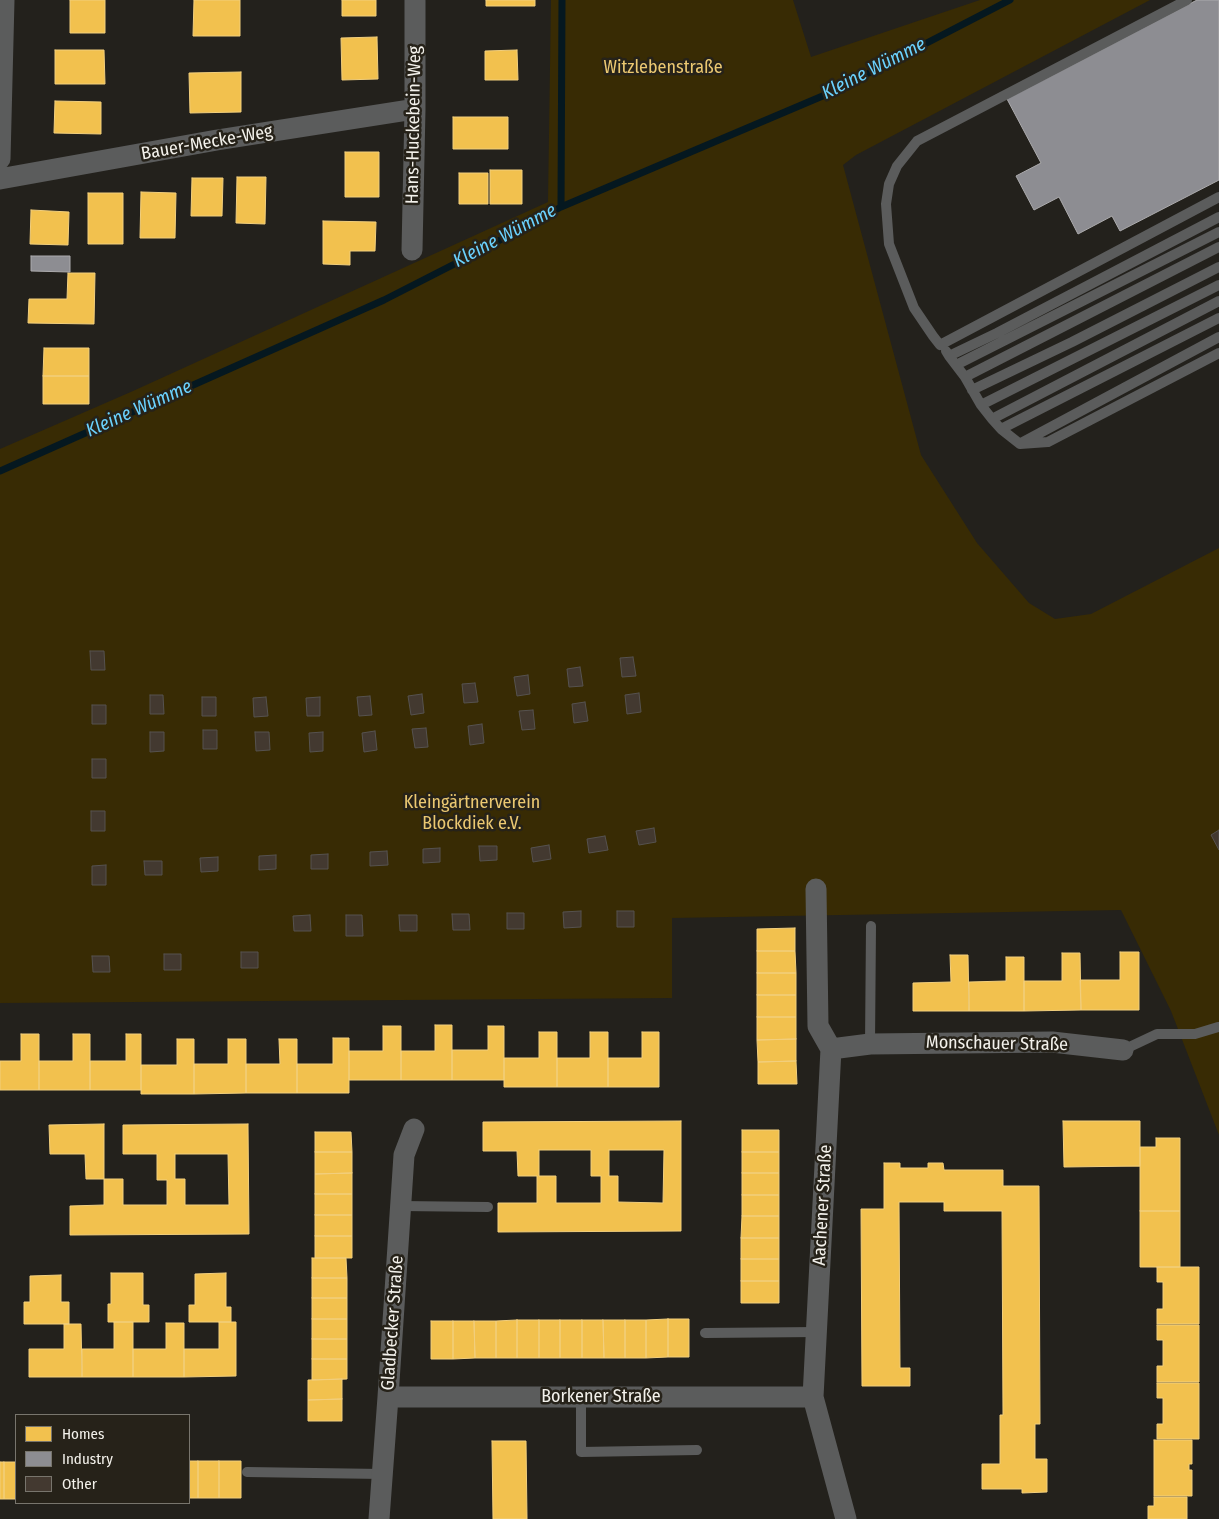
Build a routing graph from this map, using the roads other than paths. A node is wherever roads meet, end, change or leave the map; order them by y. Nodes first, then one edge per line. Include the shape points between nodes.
1 (4, 0) edge
2 (415, 0) edge
3 (1187, 0) edge
4 (415, 109) junction
5 (0, 159) edge
6 (0, 179) edge
7 (1219, 197) edge
8 (1219, 217) edge
9 (1219, 232) edge
10 (1219, 247) edge
11 (412, 250) dead end
12 (1219, 267) edge
13 (1219, 284) edge
14 (1219, 302) edge
15 (1219, 318) edge
16 (1219, 337) edge
17 (940, 345) junction
18 (1219, 354) edge
19 (949, 356) junction
20 (956, 365) junction
21 (964, 376) junction
22 (972, 390) junction
23 (980, 405) junction
24 (992, 419) junction
25 (1001, 429) junction
26 (1020, 444) junction
27 (816, 889) dead end
28 (871, 926) dead end
29 (1218, 1027) dead end
30 (870, 1044) junction
31 (831, 1049) junction
32 (1123, 1050) joint
33 (414, 1129) dead end
34 (401, 1206) junction
35 (488, 1207) dead end
36 (817, 1332) junction
37 (705, 1333) dead end
38 (388, 1397) junction
39 (580, 1397) junction
40 (813, 1397) junction
41 (696, 1450) dead end
42 (247, 1472) dead end
43 (382, 1474) junction
44 (379, 1519) edge
45 (846, 1519) edge

1 - 5 street
2 - 4 street, Hans-Huckebein-Weg
3 - 17 lane via 917,140 896,166 886,204 889,244 914,308
4 - 6 street, Bauer-Mecke-Weg
4 - 11 street, Hans-Huckebein-Weg
7 - 17 lane
8 - 19 lane
9 - 20 lane
10 - 21 lane
12 - 22 lane
13 - 23 lane
14 - 24 lane
15 - 25 lane
16 - 26 lane
17 - 19 lane
18 - 26 lane via 1048,442
19 - 20 lane
20 - 21 lane
21 - 22 lane
22 - 23 lane
23 - 24 lane
24 - 25 lane
25 - 26 lane
27 - 31 street via 818,1026
28 - 30 lane
29 - 32 lane, Monschauer Straße via 1195,1034 1158,1034
30 - 31 street, Monschauer Straße
30 - 32 street, Monschauer Straße via 1052,1042
31 - 36 street, Aachener Straße
33 - 34 street, Gladbecker Straße via 404,1155
34 - 35 lane
34 - 38 street, Gladbecker Straße
36 - 37 lane
36 - 40 street, Aachener Straße
38 - 39 street, Borkener Straße
38 - 43 street, Gladbecker Straße
39 - 40 street, Borkener Straße
39 - 41 lane via 581,1452
40 - 45 street, Aachener Straße
42 - 43 lane
43 - 44 street, Gladbecker Straße

